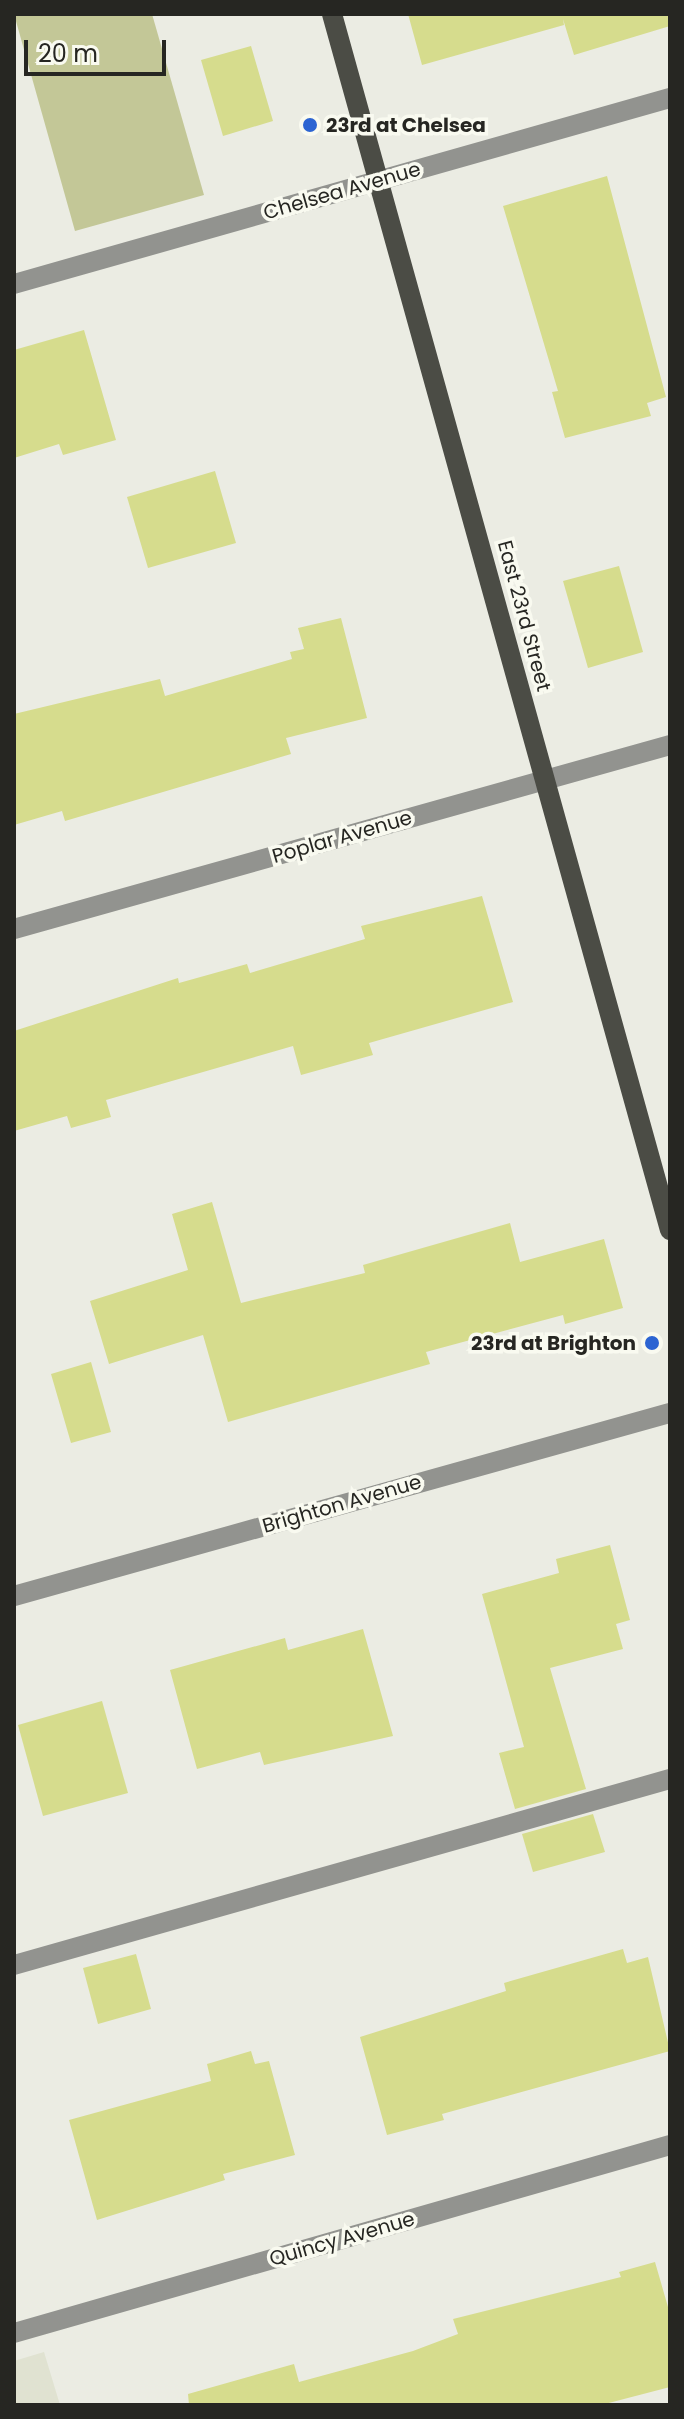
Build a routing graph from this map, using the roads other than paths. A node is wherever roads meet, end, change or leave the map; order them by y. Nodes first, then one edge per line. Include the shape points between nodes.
1 (332, 14) edge
2 (670, 98) edge
3 (380, 181) junction
4 (14, 284) edge
5 (670, 745) edge
6 (544, 781) junction
7 (14, 929) edge
8 (670, 1230) edge
9 (670, 1413) edge
10 (14, 1596) edge
11 (670, 1779) edge
12 (14, 1965) edge
13 (670, 2145) edge
14 (14, 2333) edge

1 - 3 main road, East 23rd Street
2 - 3 street, Chelsea Avenue
3 - 4 street, Chelsea Avenue
3 - 6 main road, East 23rd Street
5 - 6 street, Poplar Avenue
6 - 7 street, Poplar Avenue
6 - 8 main road, East 23rd Street
9 - 10 street, Brighton Avenue
11 - 12 street
13 - 14 street, Quincy Avenue

